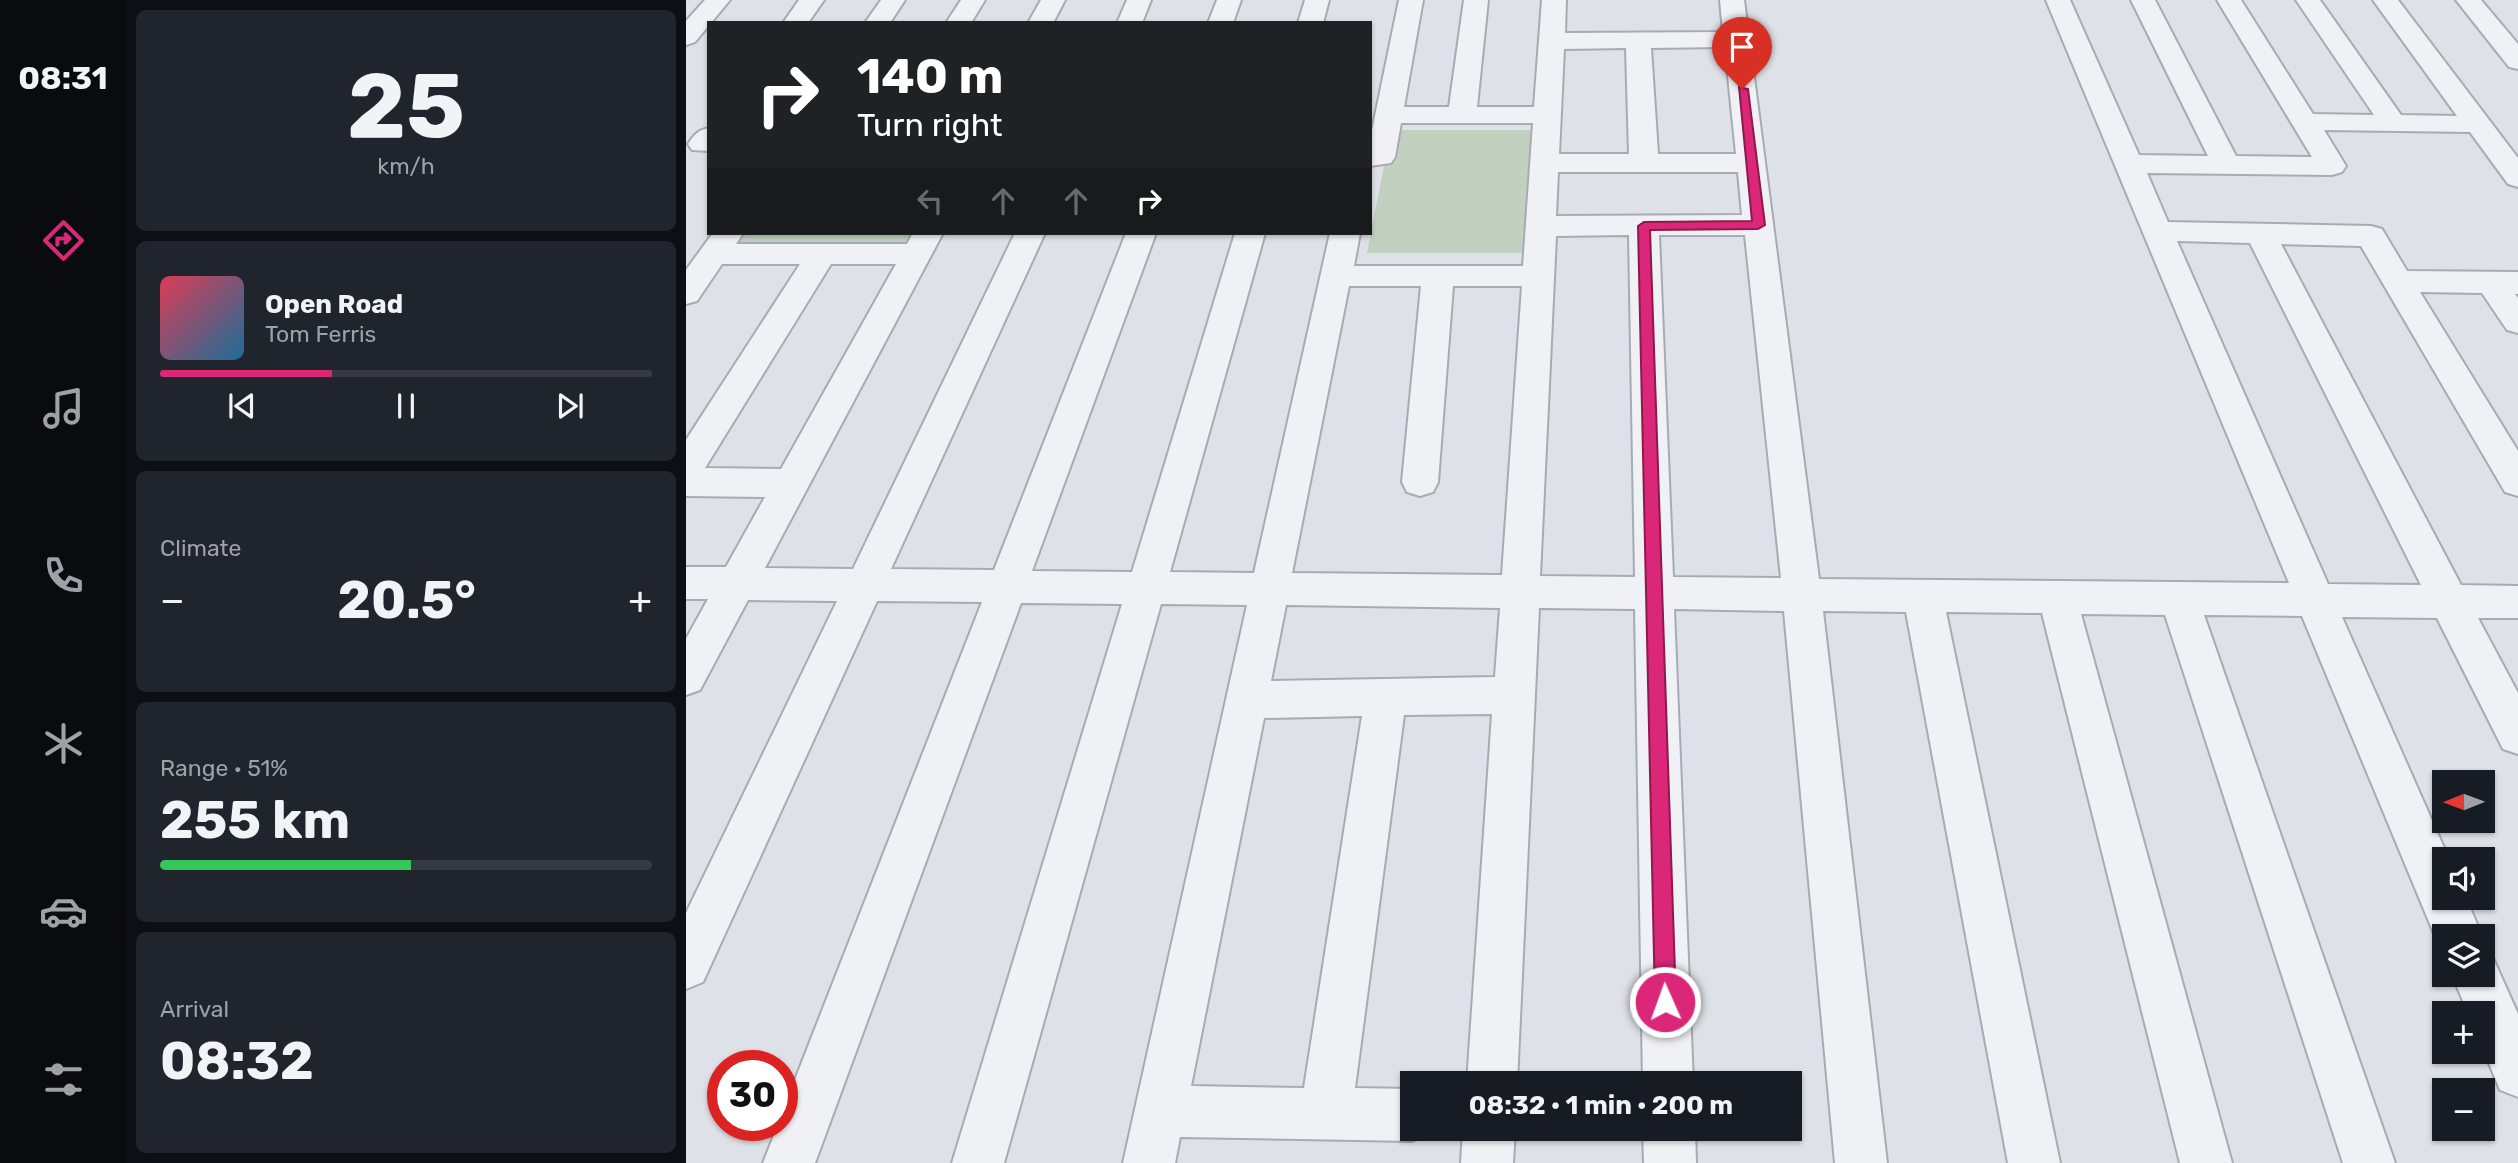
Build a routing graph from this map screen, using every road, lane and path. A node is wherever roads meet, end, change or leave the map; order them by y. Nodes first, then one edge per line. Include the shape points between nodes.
1 (718, 0) edge
2 (812, 0) edge
3 (893, 0) edge
4 (972, 0) edge
5 (1053, 0) edge
6 (1139, 0) edge
7 (1228, 0) edge
8 (1317, 0) edge
9 (1411, 0) edge
10 (1476, 0) edge
11 (1554, 0) edge
12 (1732, 0) edge
13 (2058, 0) edge
14 (2143, 0) edge
15 (2230, 0) edge
16 (2308, 0) edge
17 (2385, 0) edge
18 (2468, 0) edge
19 (796, 21) edge
20 (878, 21) edge
21 (959, 21) edge
22 (1042, 21) edge
23 (1130, 21) edge
24 (1221, 21) edge
25 (1311, 21) edge
26 (686, 37) edge
27 (1737, 39) junction
28 (1638, 40) junction
29 (1552, 41) junction
30 (2518, 61) edge
31 (1462, 115) junction
32 (1548, 115) junction
33 (1390, 116) junction
34 (2305, 122) junction
35 (2393, 123) junction
36 (2477, 124) junction
37 (1372, 157) edge
38 (1545, 163) junction
39 (1644, 163) junction
40 (1751, 163) junction
41 (2128, 164) junction
42 (2226, 164) junction
43 (2515, 170) edge
44 (1758, 225) junction
45 (1541, 226) junction
46 (1644, 226) junction
47 (2157, 232) junction
48 (2260, 233) junction
49 (1029, 235) edge
50 (1140, 235) edge
51 (1249, 235) edge
52 (1345, 235) edge
53 (922, 243) edge
54 (721, 244) edge
55 (822, 254) junction
56 (1336, 276) junction
57 (1438, 276) junction
58 (1539, 276) junction
59 (2398, 281) junction
60 (2505, 283) edge
61 (686, 293) edge
62 (2518, 322) edge
63 (686, 469) edge
64 (686, 482) edge
65 (1420, 482) dead end
66 (2518, 482) edge
67 (792, 483) junction
68 (686, 583) edge
69 (737, 583) junction
70 (865, 584) junction
71 (1007, 586) junction
72 (1147, 587) junction
73 (1270, 589) junction
74 (1520, 591) junction
75 (1654, 593) junction
76 (1802, 595) junction
77 (1923, 596) junction
78 (2057, 597) junction
79 (2179, 598) junction
80 (2314, 600) junction
81 (2450, 601) junction
82 (2518, 602) edge
83 (686, 677) edge
84 (1514, 695) junction
85 (1385, 697) junction
86 (1247, 700) junction
87 (2518, 735) edge
88 (2454, 924) edge
89 (686, 965) edge
90 (2481, 987) edge
91 (1493, 1071) edge
92 (1668, 1071) edge
93 (2518, 1072) edge
94 (1160, 1111) junction
95 (1326, 1114) junction
96 (1400, 1115) edge
97 (1488, 1141) edge
98 (1669, 1141) edge
99 (789, 1163) edge
100 (978, 1163) edge
101 (1149, 1163) edge
102 (1487, 1163) edge
103 (1670, 1163) edge
104 (1861, 1163) edge
105 (2034, 1163) edge
106 (2206, 1163) edge
107 (2369, 1163) edge

1 - 26 street
2 - 19 street
3 - 20 street
4 - 21 street
5 - 22 street
6 - 23 street
7 - 24 street
8 - 25 street
9 - 33 street
10 - 31 street
11 - 29 street
12 - 27 street
13 - 41 street
14 - 42 street
15 - 34 street
16 - 35 street
17 - 36 street
18 - 30 street
27 - 28 street
27 - 40 street
28 - 29 street
28 - 39 street
29 - 32 street
31 - 32 street
31 - 33 street
32 - 38 street
33 - 37 street via 1381,157
34 - 35 street
34 - 42 street via 2332,166
35 - 36 street
36 - 43 street
38 - 39 street
38 - 45 street
39 - 40 street
40 - 44 street
41 - 42 street
41 - 47 street
44 - 46 street
44 - 76 street
45 - 46 street
45 - 58 street
46 - 75 street
47 - 48 street
47 - 80 street
48 - 59 street via 2371,236
48 - 81 street
49 - 70 street
50 - 71 street
51 - 72 street
52 - 56 street
53 - 55 street
53 - 67 street
54 - 55 street
54 - 61 street
55 - 63 street
56 - 57 street
56 - 73 street
57 - 58 street
57 - 65 street
58 - 74 street
59 - 60 street
59 - 66 street
60 - 62 street
64 - 67 street
67 - 69 street
68 - 69 street
69 - 70 street
69 - 83 street
70 - 71 street
70 - 89 street
71 - 72 street
71 - 99 street
72 - 73 street
72 - 100 street
73 - 74 street
73 - 86 street
74 - 75 street
74 - 84 street
75 - 76 street
75 - 92 street
76 - 77 street
76 - 104 street
77 - 78 street
77 - 105 street
78 - 79 street
78 - 106 street
79 - 80 street
79 - 107 street
80 - 81 street
80 - 88 street
81 - 82 street
81 - 87 street
84 - 85 street
84 - 91 street
85 - 86 street
85 - 95 street
86 - 94 street
90 - 93 street
94 - 95 street
94 - 101 street
95 - 96 street
97 - 102 street
98 - 103 street

